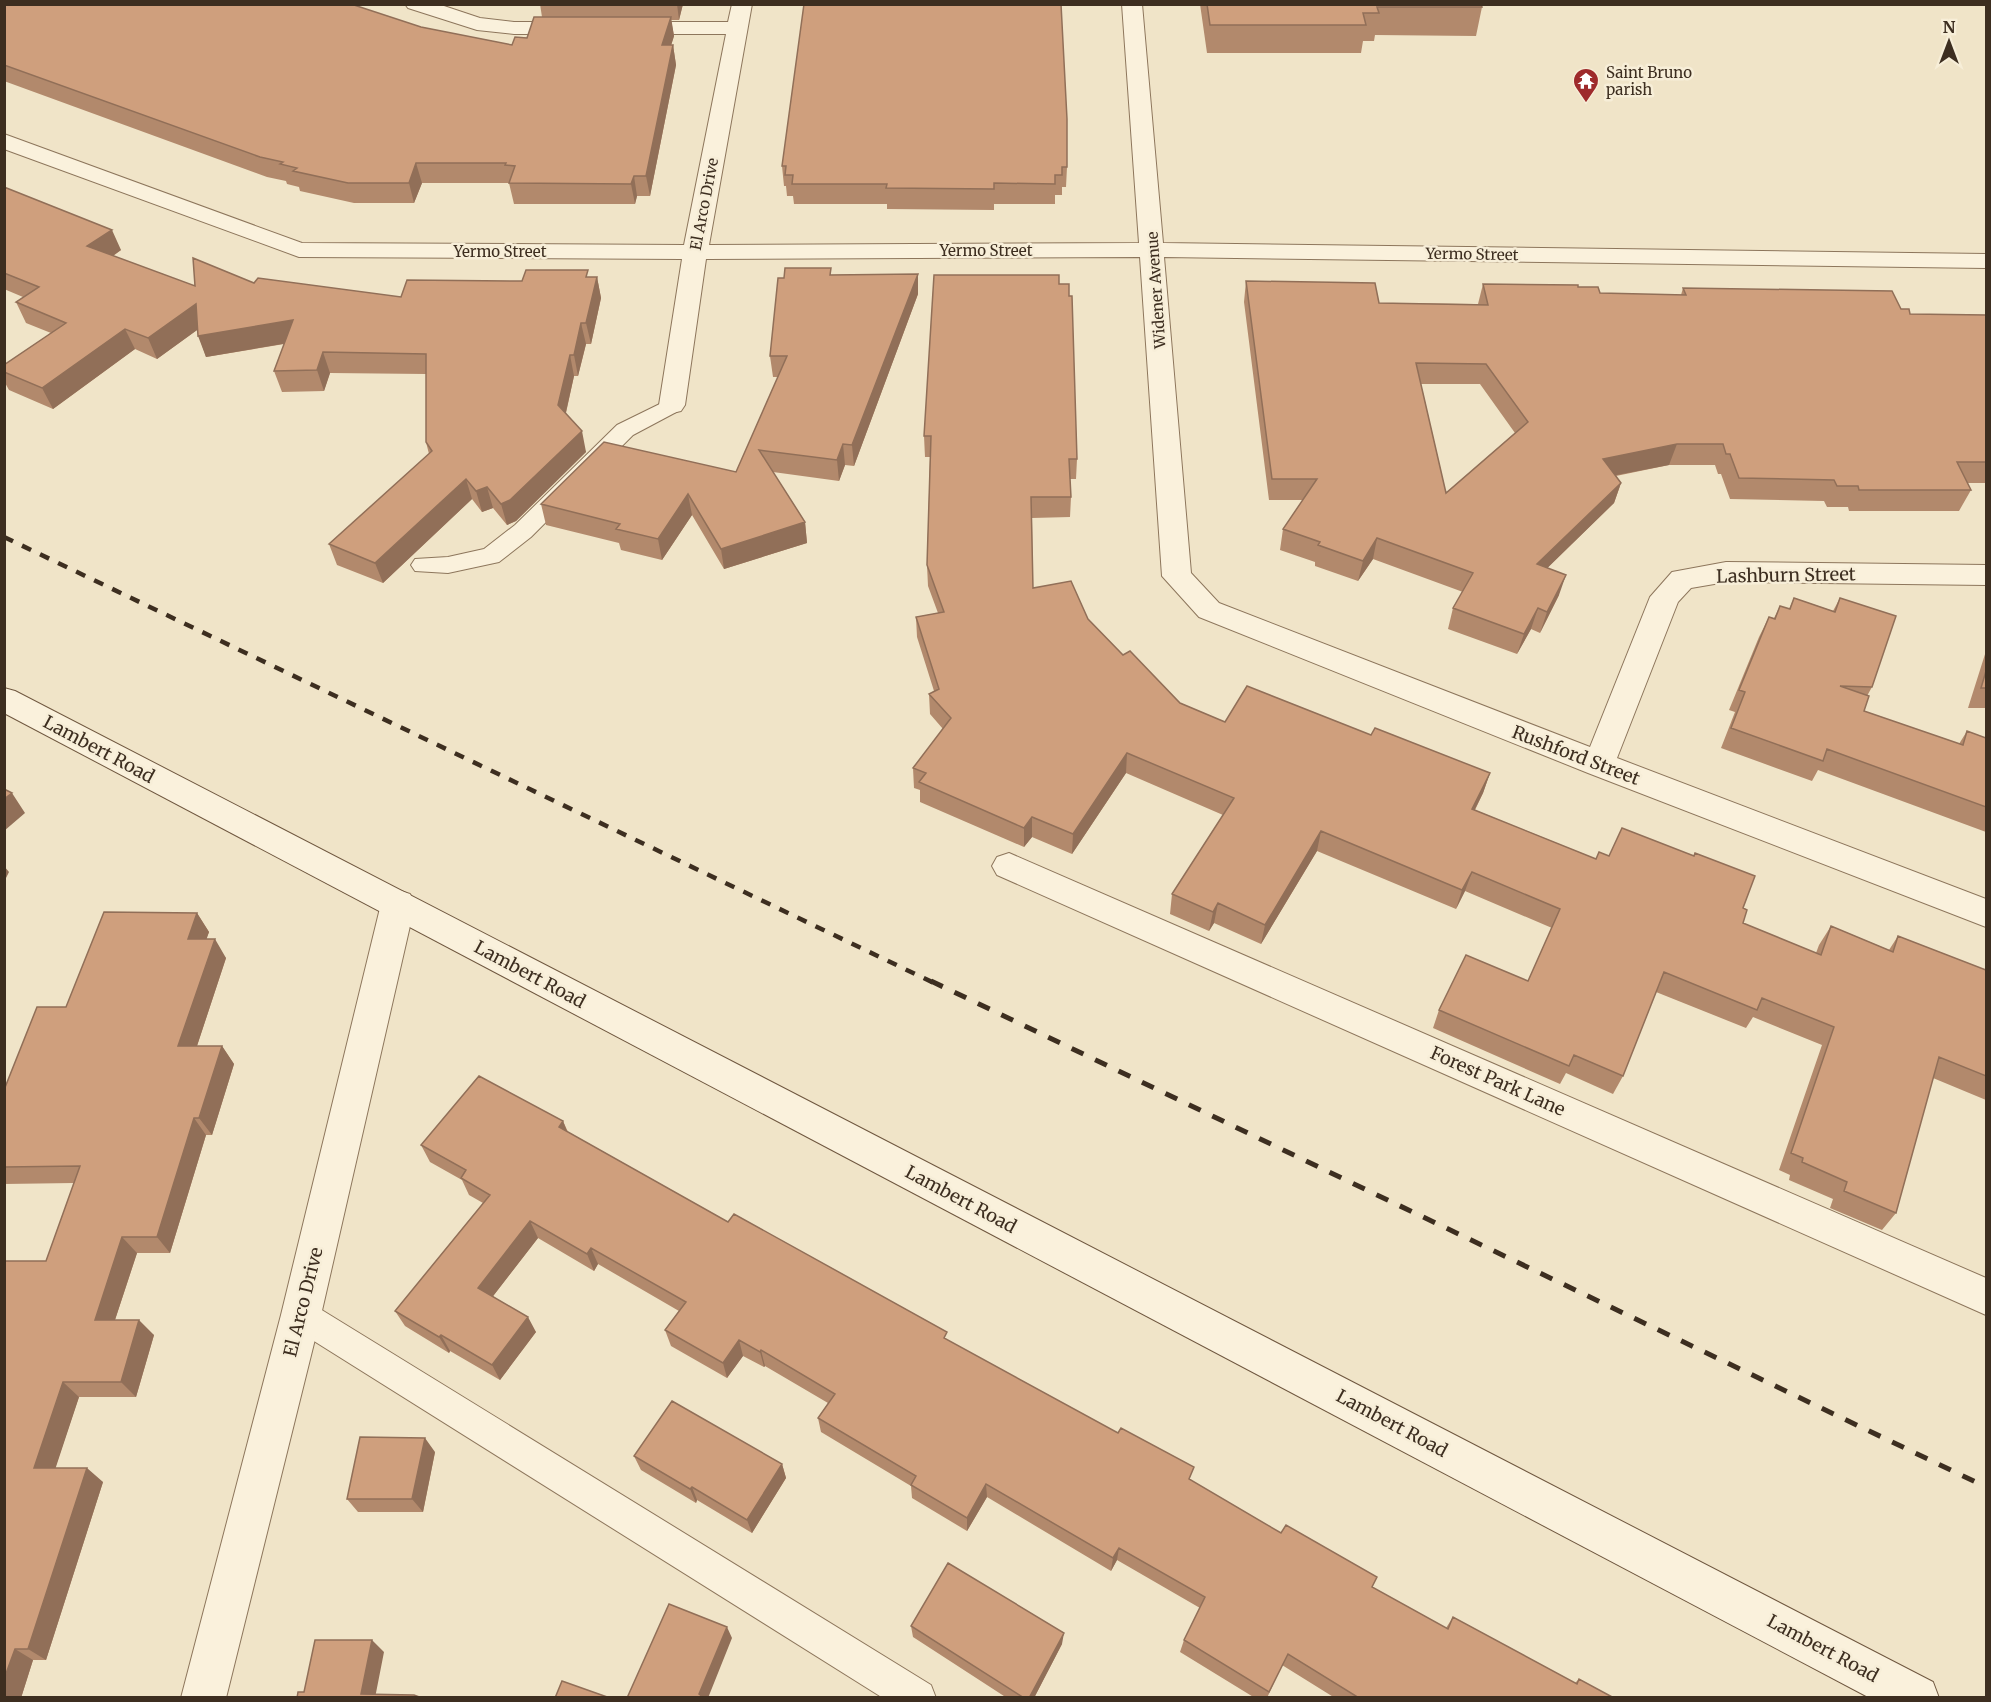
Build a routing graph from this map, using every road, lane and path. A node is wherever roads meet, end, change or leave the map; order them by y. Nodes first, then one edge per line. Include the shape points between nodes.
1 (415, 4) edge
2 (742, 4) edge
3 (1132, 4) edge
4 (738, 28) junction
5 (4, 141) edge
6 (1153, 250) junction
7 (695, 252) junction
8 (1986, 261) edge
9 (672, 405) joint
10 (423, 565) dead end
11 (1986, 575) edge
12 (1177, 576) joint
13 (4, 699) edge
14 (1599, 764) junction
15 (1009, 866) dead end
16 (398, 904) junction
17 (1986, 913) edge
18 (1986, 1297) edge
19 (301, 1315) junction
20 (203, 1698) edge
21 (918, 1698) edge
22 (1917, 1698) edge

1 - 4 street via 477,24 514,28
2 - 4 street, El Arco Drive
3 - 6 street, Widener Avenue
4 - 7 street, El Arco Drive
5 - 7 street, Yermo Street via 299,250
6 - 7 street, Yermo Street
6 - 8 street, Yermo Street
6 - 12 street, Widener Avenue
7 - 9 street, El Arco Drive
9 - 10 lane via 625,430 523,531 491,556 448,565
11 - 14 street, Lashburn Street via 1726,572 1682,579 1665,597
12 - 14 street, Rushford Street via 1209,610
13 - 16 street, Lambert Road
14 - 17 street, Rushford Street
15 - 18 street, Forest Park Lane
16 - 19 street, El Arco Drive
16 - 22 street, Lambert Road
19 - 20 street, El Arco Drive
19 - 21 lane

